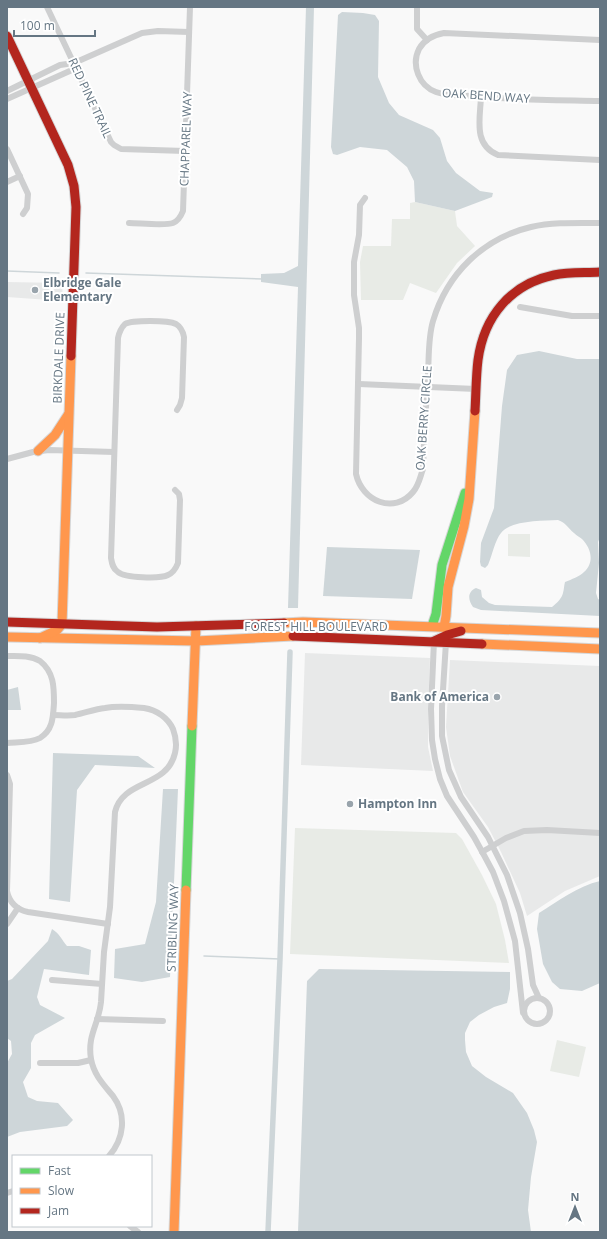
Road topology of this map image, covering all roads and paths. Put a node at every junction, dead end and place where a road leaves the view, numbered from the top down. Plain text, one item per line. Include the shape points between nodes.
1 (47, 7) edge
2 (190, 7) edge
3 (417, 8) dead end
4 (189, 32) junction
5 (7, 36) edge
6 (426, 40) junction
7 (600, 40) edge
8 (74, 64) junction
9 (30, 84) junction
10 (7, 91) edge
11 (481, 97) junction
12 (7, 99) edge
13 (600, 101) edge
14 (7, 150) edge
15 (186, 151) junction
16 (600, 160) edge
17 (20, 176) junction
18 (7, 182) edge
19 (365, 198) dead end
20 (23, 214) dead end
21 (129, 223) dead end
22 (600, 223) edge
23 (600, 272) edge
24 (520, 307) dead end
25 (600, 316) edge
26 (359, 384) junction
27 (427, 387) junction
28 (476, 389) junction
29 (177, 410) dead end
30 (69, 412) junction
31 (69, 450) junction
32 (38, 451) junction
33 (114, 452) junction
34 (7, 459) edge
35 (470, 480) junction
36 (175, 490) dead end
37 (7, 622) edge
38 (62, 624) junction
39 (196, 626) junction
40 (432, 626) junction
41 (444, 627) junction
42 (471, 628) junction
43 (600, 633) edge
44 (7, 637) edge
45 (40, 638) junction
46 (402, 640) junction
47 (196, 641) junction
48 (434, 641) junction
49 (446, 642) junction
50 (600, 649) edge
51 (7, 656) edge
52 (53, 715) junction
53 (7, 742) edge
54 (7, 775) edge
55 (464, 802) junction
56 (454, 807) junction
57 (600, 833) edge
58 (492, 846) junction
59 (482, 852) junction
60 (18, 908) junction
61 (7, 924) edge
62 (108, 924) junction
63 (52, 980) dead end
64 (102, 984) junction
65 (539, 998) junction
66 (524, 1013) junction
67 (97, 1019) junction
68 (163, 1021) dead end
69 (92, 1060) junction
70 (40, 1062) dead end
71 (110, 1155) edge
72 (174, 1232) edge

1 - 8 street, RED PINE TRAIL
2 - 4 street, CHAPPAREL WAY
3 - 6 street via 417,29
4 - 8 street via 142,33
4 - 15 street, CHAPPAREL WAY
5 - 9 street, BIRKDALE DRIVE
6 - 7 street via 444,33
6 - 11 street, OAK BEND WAY via 419,50 416,62 418,75 425,86 440,94
8 - 9 street via 60,65
8 - 9 street via 72,70
8 - 15 street, RED PINE TRAIL via 114,145 121,148
9 - 10 street
9 - 12 street
9 - 30 street, BIRKDALE DRIVE via 68,165 75,194
11 - 13 street, OAK BEND WAY
11 - 16 street via 480,136 492,153
14 - 17 street
15 - 21 street, CHAPPAREL WAY via 184,208 179,218 169,224
17 - 18 street
17 - 20 street via 28,194 27,208
19 - 26 street, OAK BERRY CIRCLE via 359,208 359,235 354,262 354,295 359,328
22 - 27 street, OAK BERRY CIRCLE via 557,224 518,230 494,241 463,265 450,282 438,307 430,336
23 - 28 street via 544,277 523,286 507,299 492,316 482,337
24 - 25 street via 572,316
26 - 27 street
26 - 27 street, OAK BERRY CIRCLE via 356,474 360,487 369,497 381,503 406,498 419,482 423,469
27 - 28 street
28 - 35 street
29 - 33 street via 182,398 182,330 168,322 133,321 125,324 118,338
30 - 31 street, BIRKDALE DRIVE
30 - 32 street via 60,430
31 - 32 street
31 - 33 street
31 - 38 street, BIRKDALE DRIVE
32 - 34 street
33 - 36 street via 111,558 118,573 125,576 160,577 168,576 174,570 178,563 180,500
35 - 40 street via 442,565 436,614
35 - 41 street via 470,498 448,587
37 - 38 street, FOREST HILL BOULEVARD
38 - 39 street, FOREST HILL BOULEVARD
38 - 45 street via 57,630
39 - 40 street, FOREST HILL BOULEVARD via 304,622
39 - 47 street, STRIBLING WAY
40 - 41 street, FOREST HILL BOULEVARD
41 - 42 street, FOREST HILL BOULEVARD
41 - 46 street via 429,635
42 - 43 street, FOREST HILL BOULEVARD
42 - 48 street via 447,634
44 - 45 street, FOREST HILL BOULEVARD
45 - 47 street, FOREST HILL BOULEVARD
46 - 47 street, FOREST HILL BOULEVARD via 302,636
46 - 48 street, FOREST HILL BOULEVARD
47 - 72 street, STRIBLING WAY
48 - 49 street, FOREST HILL BOULEVARD
48 - 56 street via 434,759 447,796
49 - 50 street, FOREST HILL BOULEVARD
49 - 55 street via 442,736 449,770
51 - 52 street via 28,656 46,667 53,681
52 - 53 street via 50,727 40,738 32,741
52 - 62 street via 76,715 107,707 146,709 158,713 173,729 176,750 169,768 127,793 116,808
54 - 60 street via 10,784 7,891
55 - 56 street
55 - 58 street
56 - 59 street
57 - 58 street via 524,831
58 - 59 street
58 - 65 street via 507,875 520,913 532,985
59 - 66 street via 493,872 510,919
60 - 61 street
60 - 62 street via 28,912
62 - 64 street
63 - 64 street
64 - 67 street via 101,1006
65 - 66 street via 530,1000 524,1007
65 - 66 street via 549,1007 547,1020 534,1024 527,1021
67 - 68 street
67 - 69 street via 91,1041
69 - 70 street
69 - 71 street via 97,1076 117,1103 121,1116 121,1135

